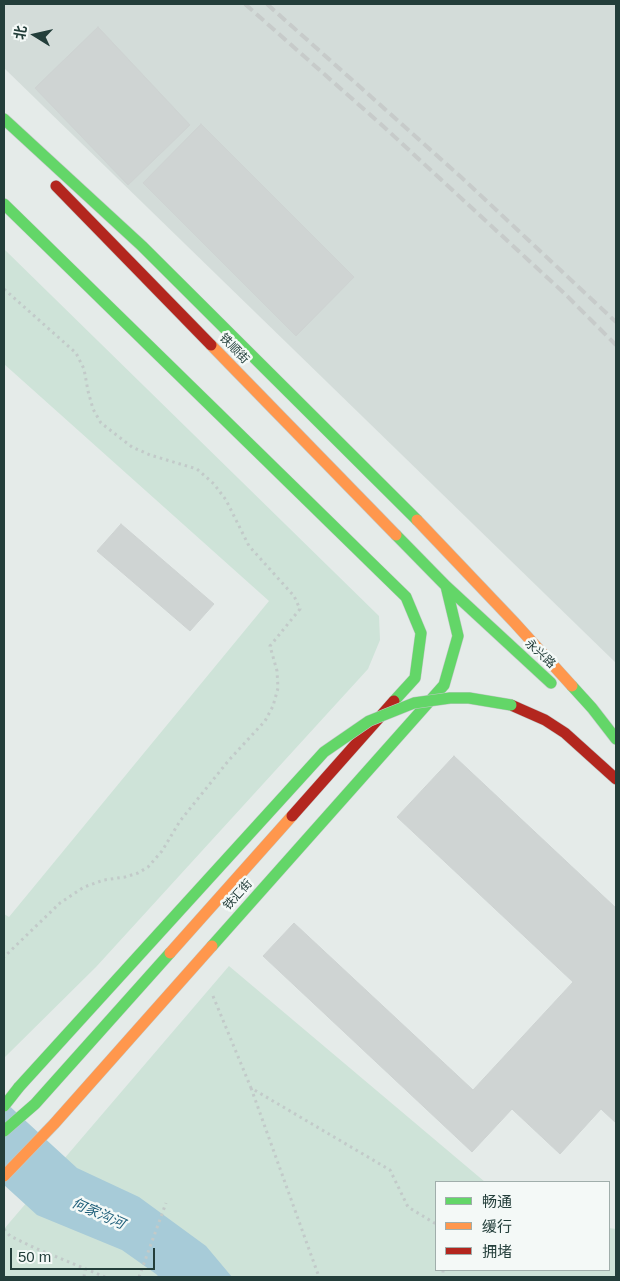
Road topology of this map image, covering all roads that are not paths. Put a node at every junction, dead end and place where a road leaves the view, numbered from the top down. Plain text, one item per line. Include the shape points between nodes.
1 (4, 119) edge
2 (4, 130) edge
3 (22, 151) dead end
4 (48, 179) dead end
5 (4, 204) edge
6 (446, 586) junction
7 (616, 739) edge
8 (616, 743) edge
9 (616, 779) edge
10 (4, 1106) edge
11 (4, 1131) edge
12 (4, 1176) edge

1 - 7 main road via 142,246 422,525 592,708
2 - 3 main road
4 - 6 main road, 铁顺街
5 - 11 main road, 铁汇街 via 406,597 420,634 415,678 35,1104
6 - 8 main road, 永兴路
6 - 12 main road, 铁汇街 via 458,636 444,685 54,1124
9 - 10 main road, bridge via 565,733 511,705 450,698 414,703 369,720 324,752

